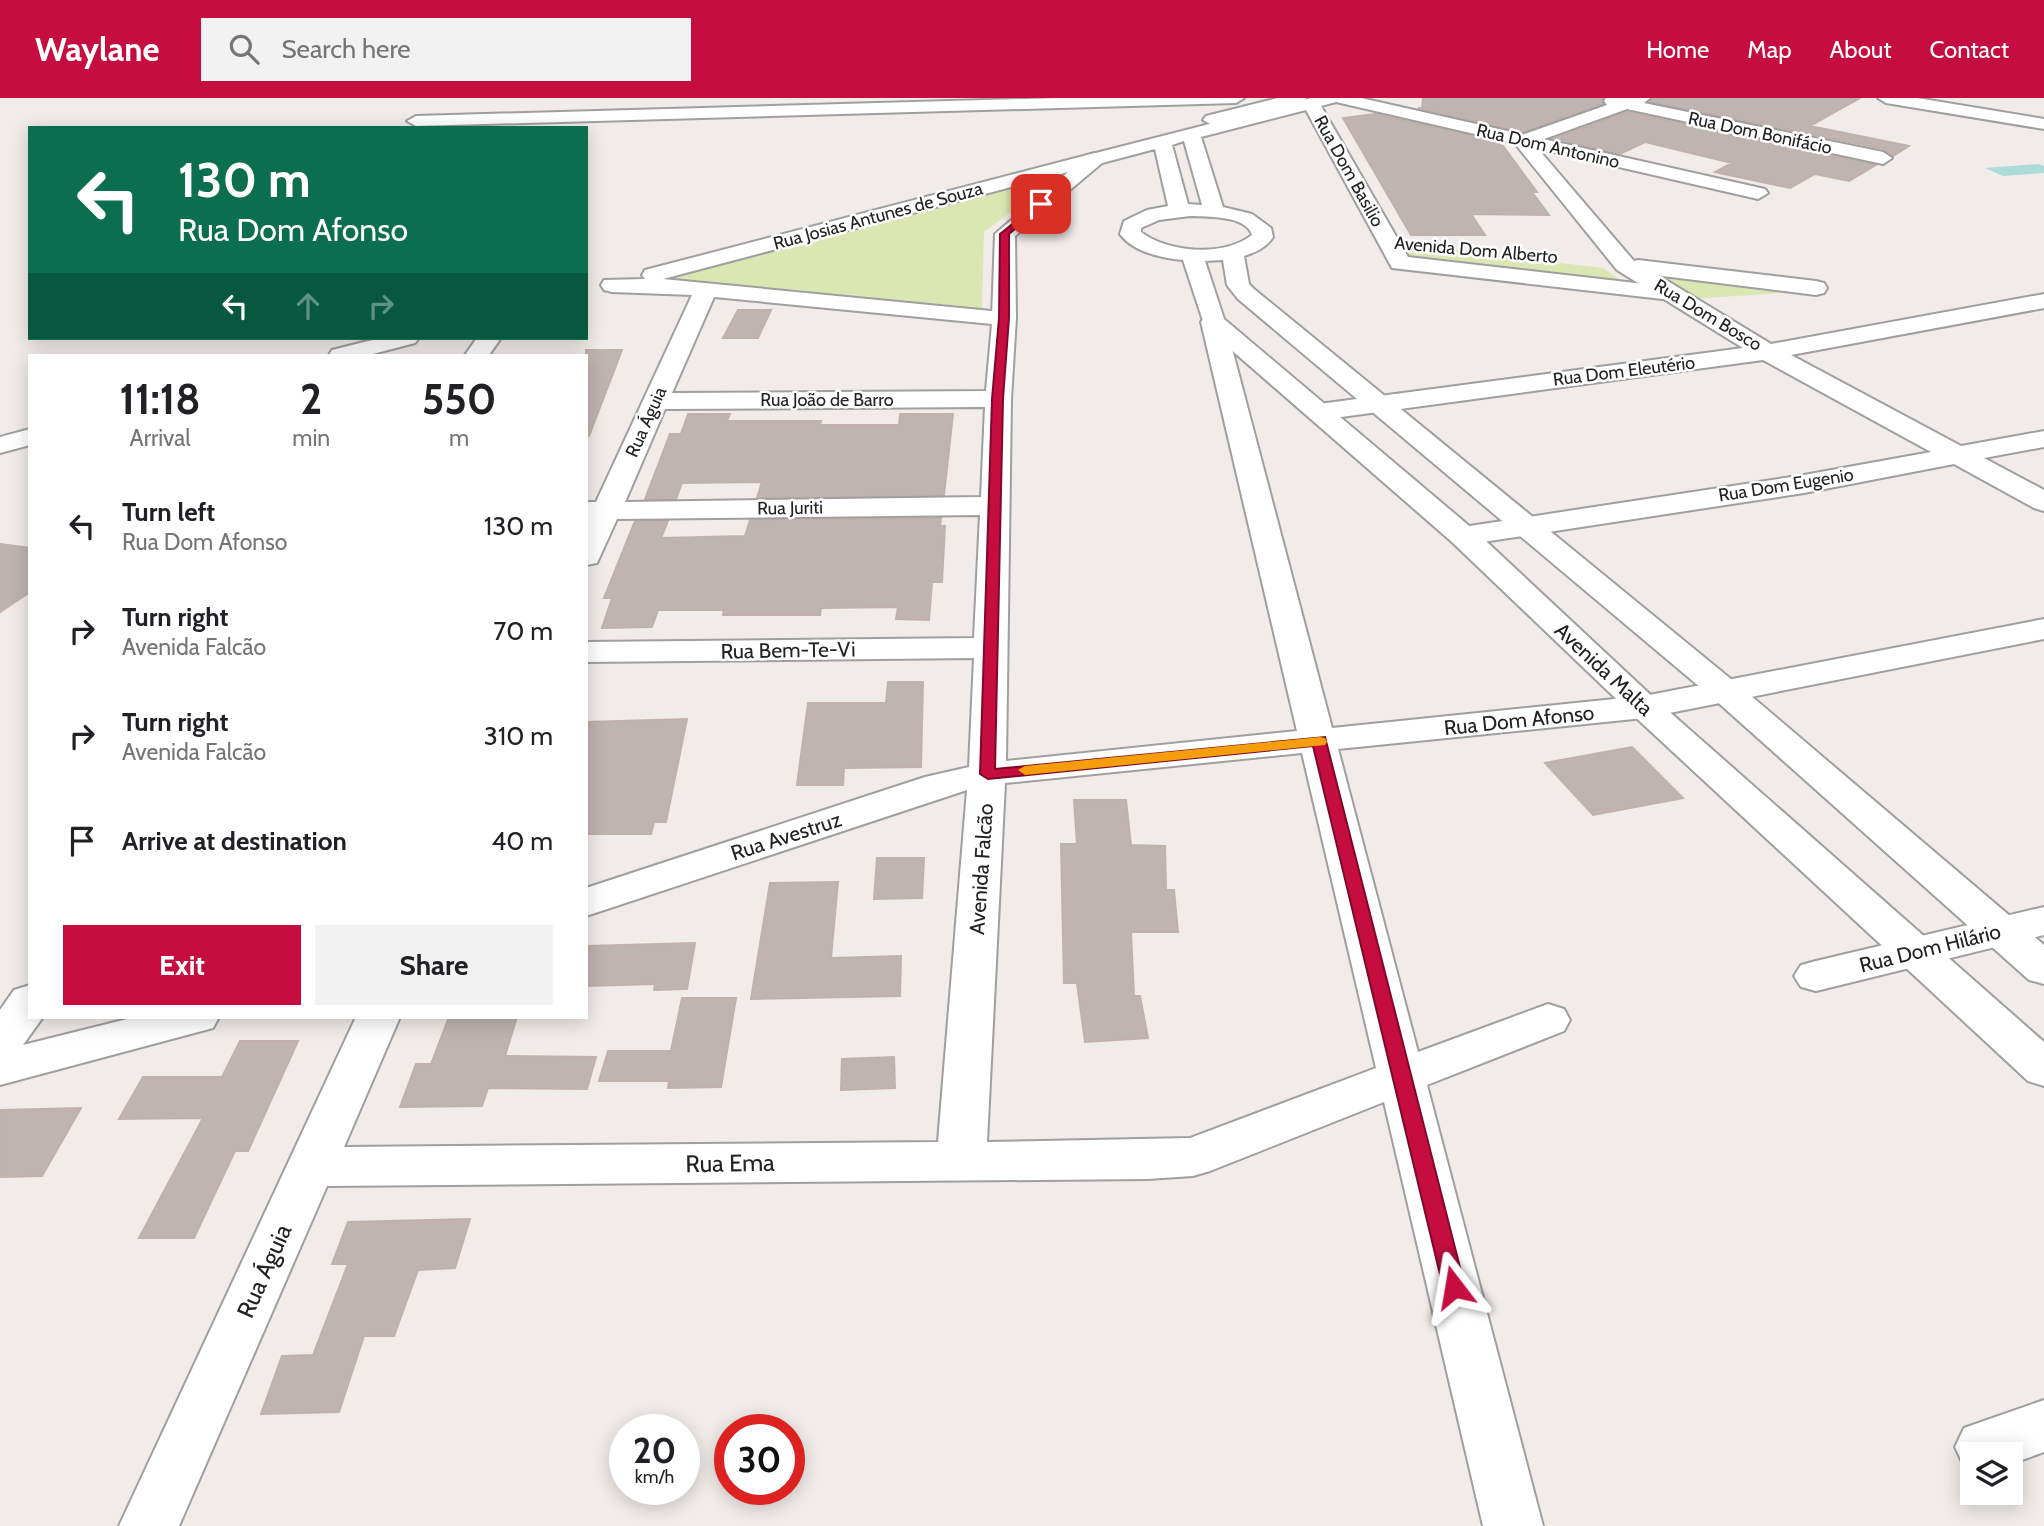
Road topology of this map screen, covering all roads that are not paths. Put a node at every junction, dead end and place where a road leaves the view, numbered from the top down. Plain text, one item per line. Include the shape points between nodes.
1 (1236, 98) edge
2 (1332, 98) edge
3 (1339, 98) edge
4 (1597, 98) edge
5 (1886, 98) edge
6 (1305, 101) edge
7 (1634, 101) edge
8 (428, 106) dead end
9 (872, 109) edge
10 (414, 124) edge
11 (2044, 124) edge
12 (1196, 129) junction
13 (1522, 141) junction
14 (1162, 142) junction
15 (1883, 158) dead end
16 (1095, 159) junction
17 (1758, 192) dead end
18 (1179, 210) junction
19 (1214, 211) junction
20 (1386, 238) junction
21 (1413, 241) dead end
22 (1233, 252) junction
23 (1192, 254) junction
24 (1599, 262) dead end
25 (1625, 265) junction
26 (612, 285) junction
27 (1816, 288) dead end
28 (706, 289) junction
29 (588, 291) edge
30 (1671, 293) junction
31 (2044, 300) edge
32 (1004, 318) junction
33 (1213, 322) junction
34 (399, 340) edge
35 (1768, 352) junction
36 (345, 354) edge
37 (998, 399) junction
38 (656, 401) junction
39 (1379, 403) junction
40 (1320, 412) junction
41 (28, 438) edge
42 (2044, 439) edge
43 (0, 445) edge
44 (1957, 455) junction
45 (2044, 502) edge
46 (995, 506) junction
47 (596, 510) edge
48 (1526, 526) junction
49 (1463, 536) junction
50 (588, 547) edge
51 (2044, 629) edge
52 (991, 648) junction
53 (588, 652) edge
54 (1725, 691) junction
55 (1644, 707) junction
56 (1320, 740) junction
57 (988, 774) junction
58 (588, 901) edge
59 (2044, 921) edge
60 (2000, 932) junction
61 (1915, 952) junction
62 (2044, 969) edge
63 (1816, 976) dead end
64 (28, 1004) edge
65 (189, 1019) edge
66 (378, 1019) edge
67 (1548, 1020) dead end
68 (0, 1044) edge
69 (0, 1068) edge
70 (2044, 1069) edge
71 (1402, 1074) junction
72 (961, 1160) junction
73 (311, 1167) junction
74 (2044, 1426) edge
75 (1998, 1442) edge
76 (149, 1526) edge
77 (1513, 1526) edge

1 - 9 street
2 - 6 street, Rua Josias Antunes de Souza
3 - 13 street, Rua Dom Antonino
4 - 7 street, Rua Dom Bonifácio
5 - 11 street
6 - 12 street, Rua Josias Antunes de Souza
6 - 20 street, Rua Dom Basilio
7 - 13 street
7 - 15 street, Rua Dom Bonifácio
8 - 10 street
9 - 10 street
12 - 14 street, Rua Josias Antunes de Souza
12 - 19 street
13 - 17 street, Rua Dom Antonino
13 - 25 street, Rua Dom Bosco
14 - 16 street, Rua Josias Antunes de Souza
14 - 18 street
16 - 26 street, Rua Josias Antunes de Souza
16 - 32 street, Avenida Falcão via 1004,234
18 - 19 street
18 - 23 street via 1136,220 1130,234 1151,247
19 - 22 street via 1248,219 1263,233 1253,246
20 - 21 street, Avenida Dom Alberto
20 - 30 street, Avenida Dom Alberto via 1400,263
22 - 23 street
22 - 39 street via 1238,285 1246,294
23 - 33 street
24 - 25 street
25 - 27 street
25 - 30 street, Rua Dom Bosco
26 - 28 street
26 - 29 street, Rua Josias Antunes de Souza
28 - 32 street
28 - 38 street, Rua Águia
30 - 35 street, Rua Dom Bosco
31 - 35 street, Rua Dom Eleutério
32 - 37 street, Avenida Falcão
33 - 40 street, Avenida Malta
33 - 56 street
34 - 36 street
35 - 39 street, Rua Dom Eleutério
35 - 44 street, Rua Dom Bosco
37 - 38 street, Rua João de Barro
37 - 46 street, Avenida Falcão
38 - 47 street, Rua Águia
39 - 40 street, Rua Dom Eleutério
39 - 48 street
40 - 49 street, Avenida Malta
41 - 43 street
42 - 44 street, Rua Dom Eugenio
44 - 45 street, Rua Dom Bosco
44 - 48 street, Rua Dom Eugenio via 1804,484
46 - 47 street, Rua Juriti
46 - 52 street, Avenida Falcão
47 - 50 street, Rua Águia
48 - 49 street, Rua Dom Eugenio
48 - 54 street
49 - 55 street, Avenida Malta
51 - 54 street, Rua Dom Afonso
52 - 53 street, Rua Bem-Te-Vi
52 - 57 street, Avenida Falcão
54 - 55 street, Rua Dom Afonso
54 - 60 street
55 - 56 street, Rua Dom Afonso
55 - 61 street, Avenida Malta
56 - 57 street, Rua Dom Afonso
56 - 71 street
57 - 58 street, Rua Avestruz via 938,785
57 - 72 street, Avenida Falcão
59 - 60 street, Rua Dom Hilário
60 - 61 street, Rua Dom Hilário
60 - 62 street
61 - 63 street, Rua Dom Hilário
61 - 70 street, Avenida Malta
64 - 68 street
65 - 69 street
66 - 73 street, Rua Águia
67 - 71 street, Rua Ema
71 - 72 street, Rua Ema via 1193,1157
71 - 77 street
72 - 73 street, Rua Ema
73 - 76 street, Rua Águia
74 - 75 street

